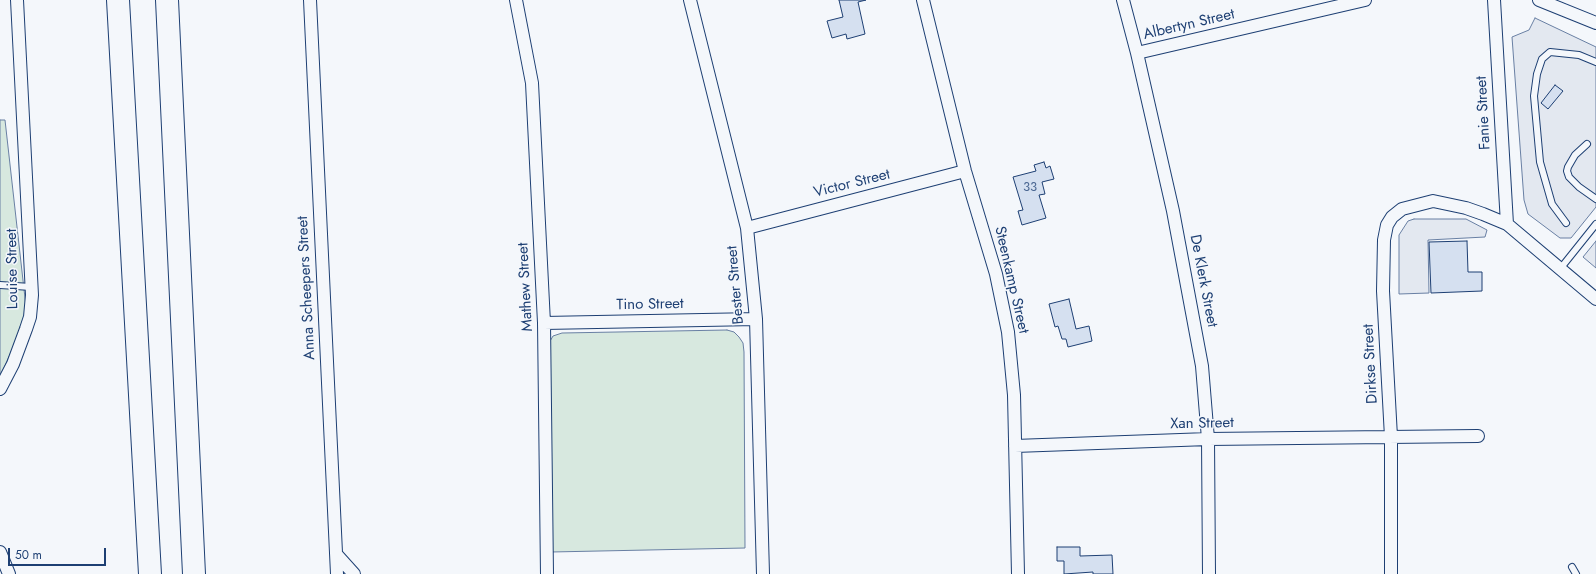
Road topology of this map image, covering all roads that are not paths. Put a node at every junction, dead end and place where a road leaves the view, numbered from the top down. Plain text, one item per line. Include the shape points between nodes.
1 (17, 0) edge
2 (118, 0) edge
3 (167, 0) edge
4 (310, 0) edge
5 (516, 0) edge
6 (690, 0) edge
7 (923, 0) edge
8 (1123, 0) edge
9 (1365, 0) edge
10 (1494, 0) edge
11 (1539, 0) edge
12 (1563, 4) edge
13 (1596, 24) edge
14 (1137, 53) junction
15 (1596, 62) edge
16 (1587, 144) dead end
17 (965, 171) junction
18 (1596, 199) edge
19 (1566, 223) dead end
20 (1506, 224) junction
21 (1596, 224) edge
22 (747, 228) junction
23 (1560, 269) junction
24 (0, 285) edge
25 (31, 287) junction
26 (1596, 299) edge
27 (756, 319) junction
28 (544, 323) junction
29 (140, 387) junction
30 (0, 388) edge
31 (185, 394) junction
32 (1478, 436) dead end
33 (1391, 437) junction
34 (1208, 439) junction
35 (1015, 446) junction
36 (0, 552) edge
37 (336, 554) junction
38 (1572, 567) dead end
39 (9, 574) edge
40 (142, 574) edge
41 (150, 574) edge
42 (194, 574) edge
43 (208, 574) edge
44 (337, 574) edge
45 (354, 574) edge
46 (547, 574) edge
47 (763, 574) edge
48 (1018, 574) edge
49 (1209, 574) edge
50 (1390, 574) edge
51 (1576, 574) edge

1 - 25 street, Louise Street
2 - 29 highway
3 - 31 highway
4 - 37 street, Anna Scheepers Street
5 - 28 street, Mathew Street via 532,83
6 - 22 street, Bester Street
7 - 17 street, Steenkamp Street
8 - 14 street, De Klerk Street
9 - 14 street, Albertyn Street
10 - 20 street, Fanie Street
11 - 12 street
12 - 13 street
14 - 34 street, De Klerk Street via 1190,298 1202,366
15 - 19 lane via 1580,55 1550,52 1542,60 1537,74 1534,96 1540,162 1552,204
16 - 18 lane via 1575,155 1567,171 1579,188
17 - 22 street, Victor Street
17 - 35 street, Steenkamp Street via 996,274 1008,332 1014,395
20 - 23 street, Dirkse Street
20 - 33 street, Dirkse Street via 1466,208 1433,201 1402,209 1387,225 1384,240 1383,291
21 - 23 lane
22 - 27 street, Bester Street
23 - 26 street, Dirkse Street
24 - 25 lane
25 - 30 street, Louise Street via 30,316 13,364
27 - 28 street, Tino Street
27 - 47 street, Bester Street
28 - 46 street, Mathew Street
29 - 40 highway
29 - 41 highway
31 - 42 highway
31 - 43 highway
32 - 33 street, Xan Street
33 - 34 street, Xan Street
33 - 50 street, Dirkse Street
34 - 35 street, Xan Street
34 - 49 street, De Klerk Street
35 - 48 street, Steenkamp Street
36 - 39 street
37 - 44 street, Anna Scheepers Street
37 - 45 street
38 - 51 lane

